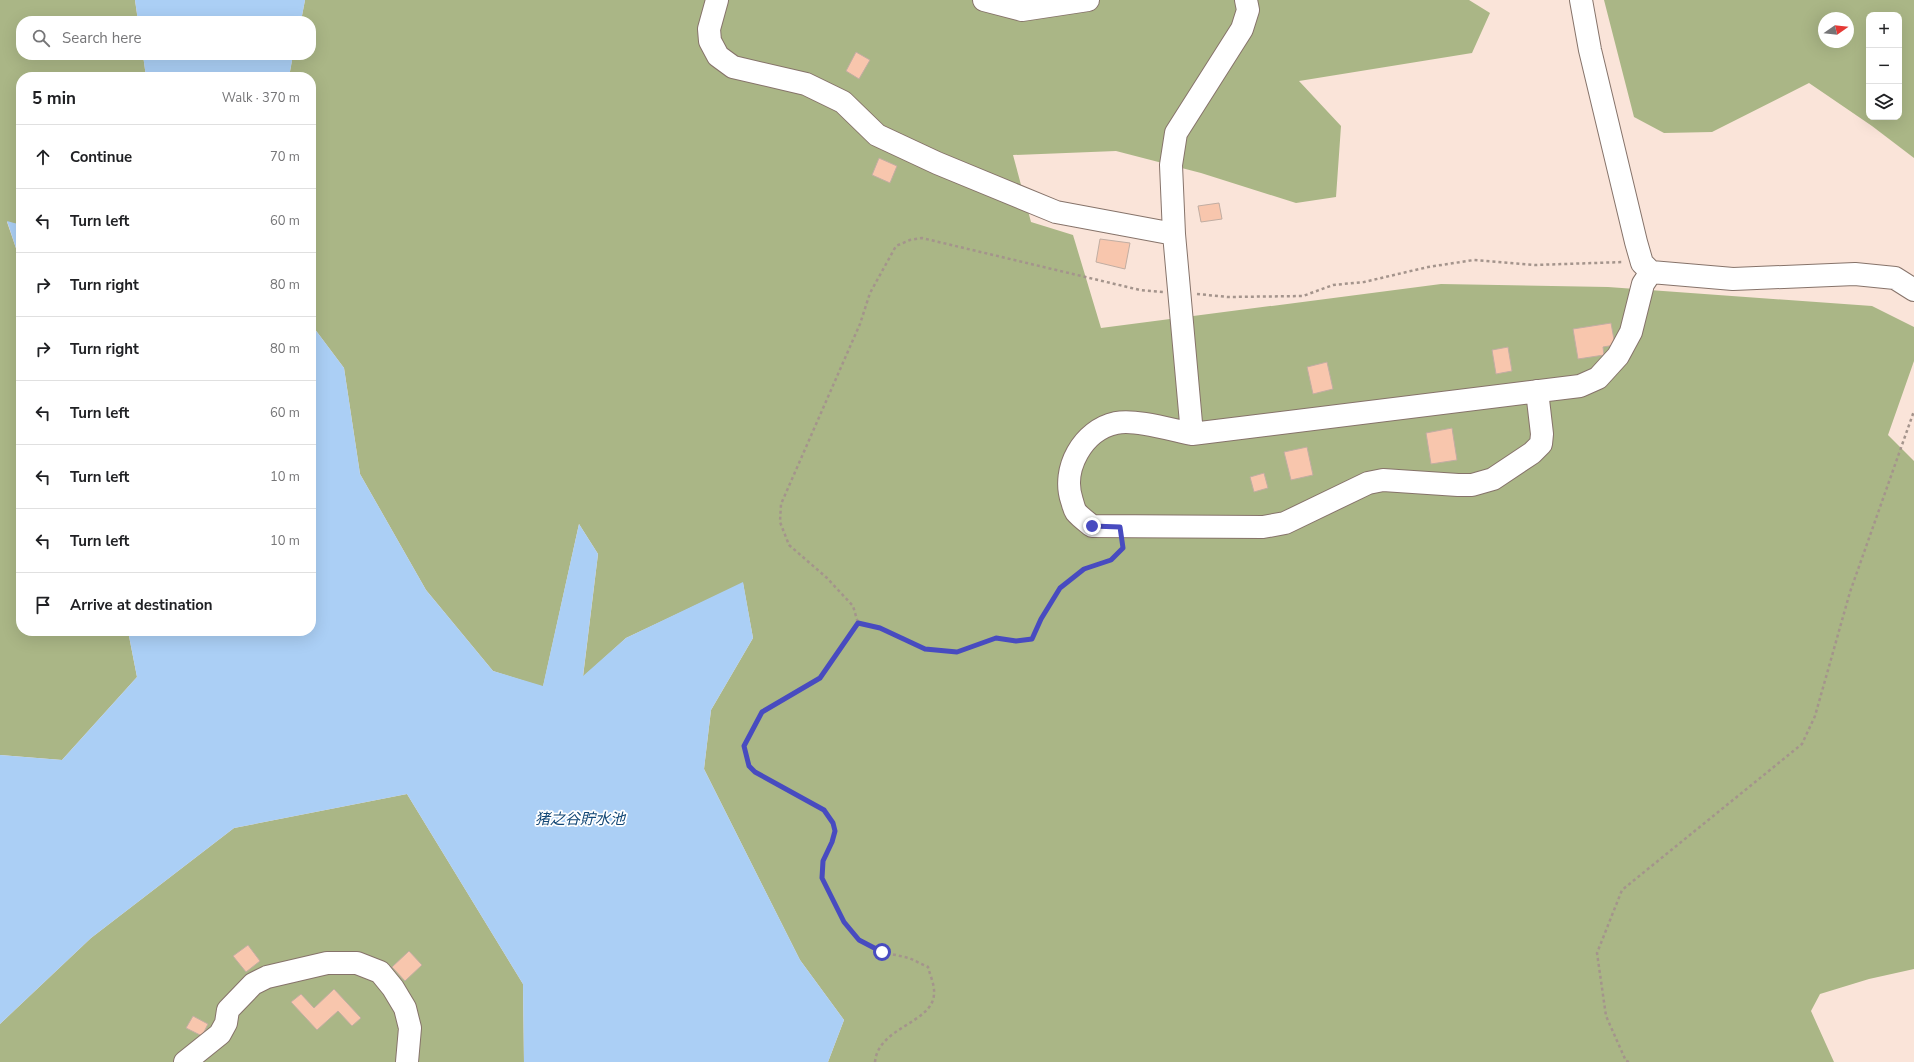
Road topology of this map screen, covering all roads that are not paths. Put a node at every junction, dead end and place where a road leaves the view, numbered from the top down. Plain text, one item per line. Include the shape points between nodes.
1 (717, 0) edge
2 (984, 0) edge
3 (1088, 0) edge
4 (1246, 0) edge
5 (1581, 0) edge
6 (1174, 234) junction
7 (1647, 267) junction
8 (1914, 290) edge
9 (1537, 391) junction
10 (1192, 434) junction
11 (185, 1062) edge
12 (407, 1062) edge

1 - 6 street via 709,29 710,41 718,56 733,67 806,84 843,102 877,135 937,163 1056,212
2 - 3 street via 1022,10
4 - 6 street via 1248,10 1242,30 1176,133 1171,165
5 - 7 street via 1590,50
6 - 10 street
7 - 8 street via 1733,279 1855,274 1895,278
7 - 9 street via 1631,332 1618,356 1598,378 1580,386
9 - 10 street
9 - 10 street via 1541,444 1493,479 1472,485 1383,480 1368,483 1285,523 1263,527 1092,526 1075,512 1068,492 1069,473 1079,449 1100,429 1117,423 1142,424
11 - 12 street via 220,1034 226,1023 228,1010 253,984 267,977 327,963 357,964 380,972 393,988 405,1008 410,1028

